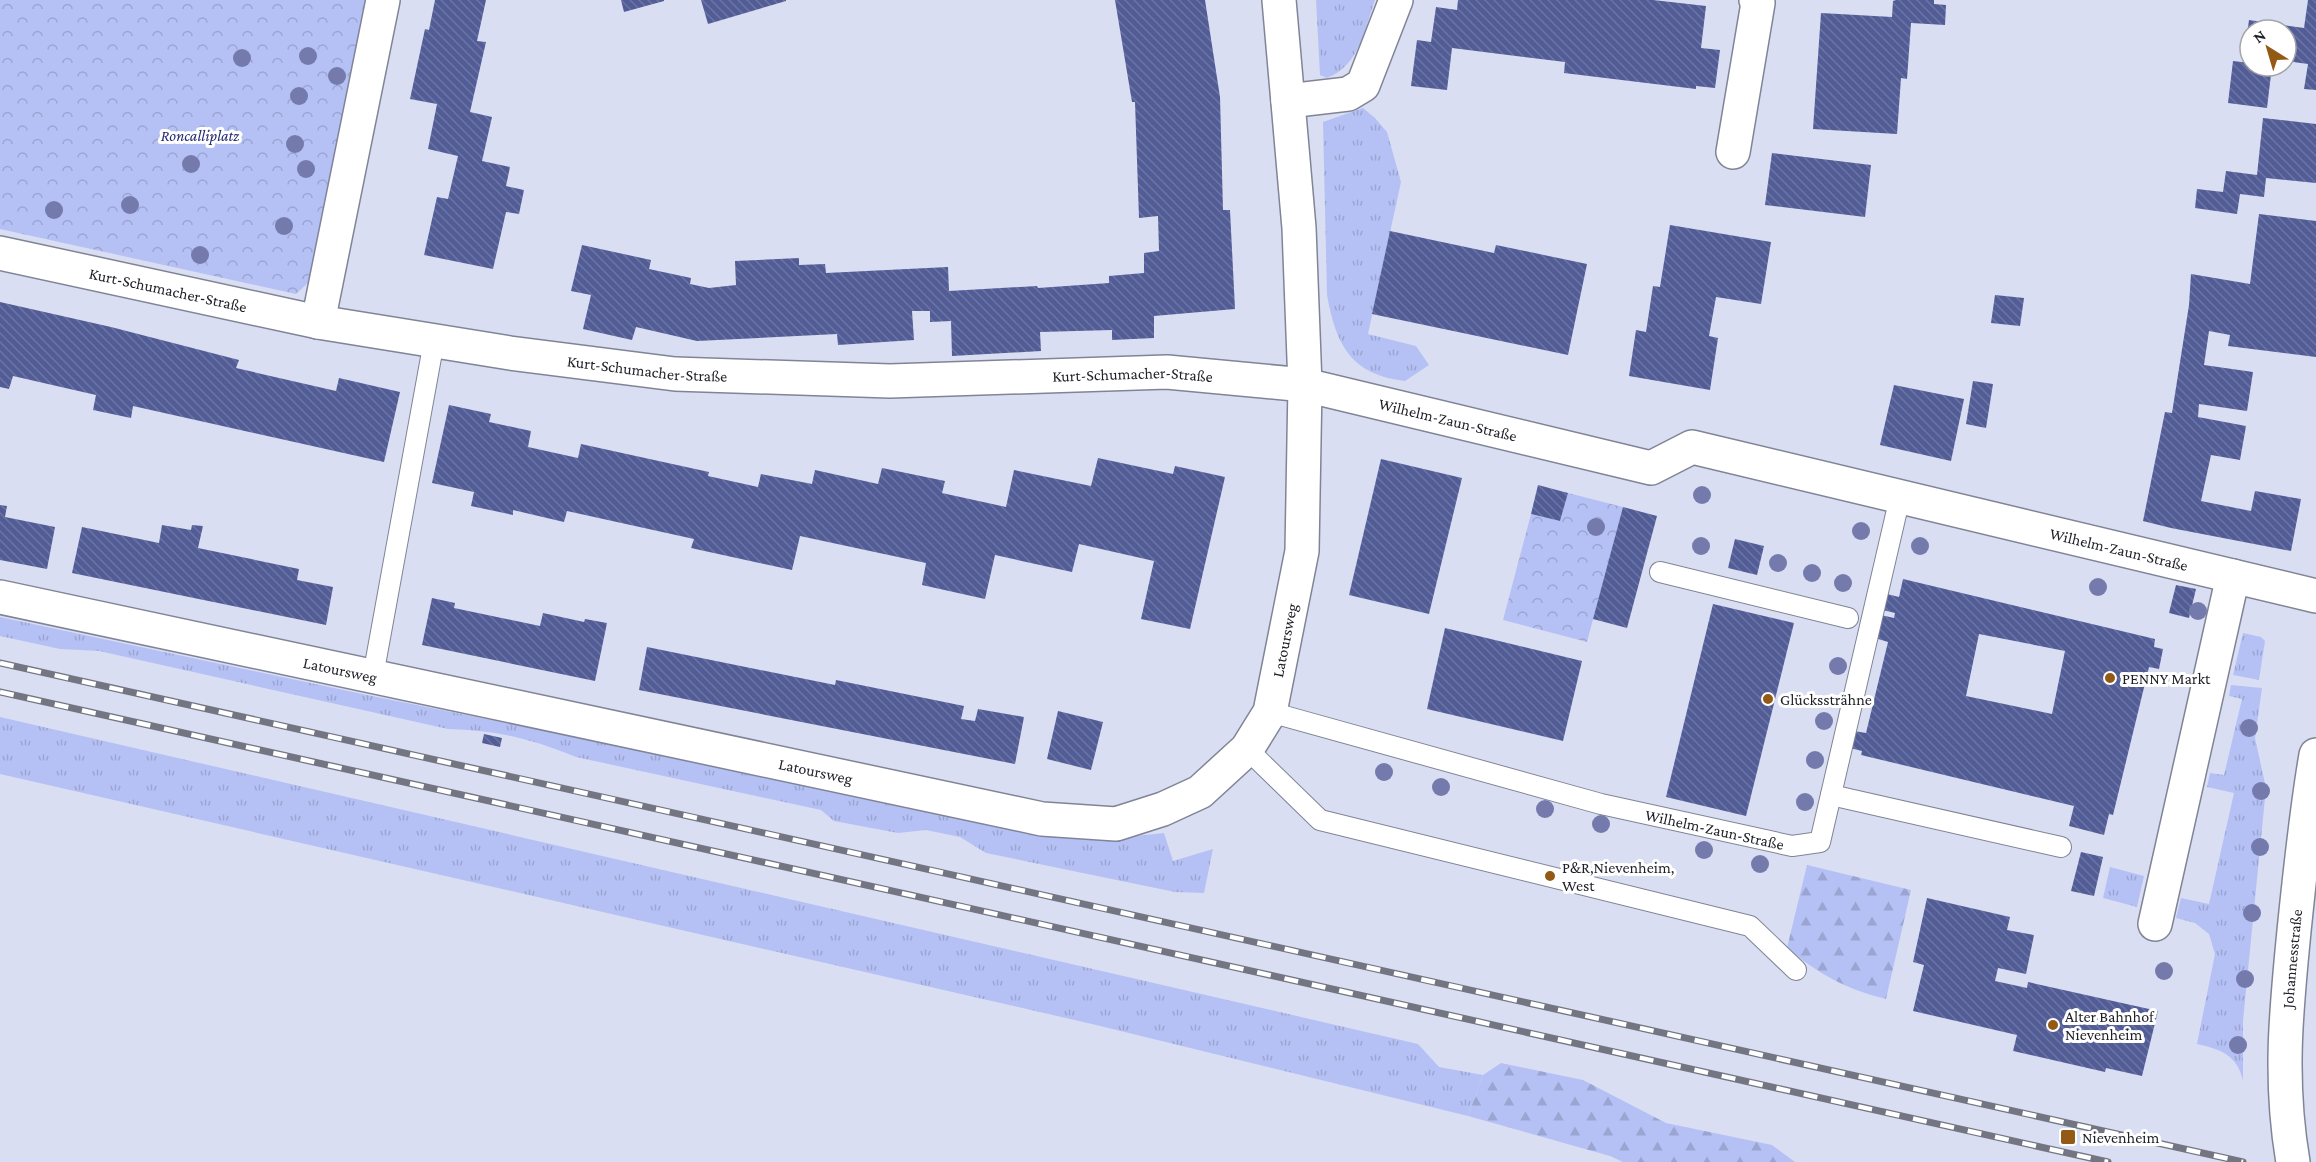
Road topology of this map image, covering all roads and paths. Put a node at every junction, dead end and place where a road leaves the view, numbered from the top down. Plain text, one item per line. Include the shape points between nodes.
1 (383, 0) edge
2 (1279, 0) edge
3 (1396, 0) edge
4 (1756, 0) edge
5 (1288, 101) junction
6 (1733, 152) dead end
7 (0, 253) edge
8 (318, 322) junction
9 (434, 341) junction
10 (1305, 385) junction
11 (1900, 497) junction
12 (1660, 572) dead end
13 (2233, 576) junction
14 (2316, 596) edge
15 (0, 597) edge
16 (1848, 618) dead end
17 (373, 675) junction
18 (1270, 712) junction
19 (1247, 749) junction
20 (2316, 755) edge
21 (1831, 795) junction
22 (2061, 847) dead end
23 (2155, 924) dead end
24 (1796, 970) dead end
25 (2293, 1162) edge

1 - 8 street
2 - 5 street
3 - 5 street via 1363,85 1348,94
4 - 6 street
5 - 10 street via 1299,228
7 - 8 street, Kurt-Schumacher-Straße
8 - 9 street, Kurt-Schumacher-Straße
9 - 10 street, Kurt-Schumacher-Straße via 675,374 890,381 1167,372
9 - 17 lane
10 - 11 street, Wilhelm-Zaun-Straße via 1651,468 1692,447
10 - 18 street, Latoursweg via 1302,551
11 - 13 street, Wilhelm-Zaun-Straße
11 - 21 lane, Wilhelm-Zaun-Straße
12 - 16 lane
13 - 14 street, Wilhelm-Zaun-Straße
13 - 23 street
15 - 17 street, Latoursweg
17 - 19 street, Latoursweg via 1041,819 1116,824 1163,809 1200,792
18 - 19 street, Latoursweg
18 - 21 lane, Wilhelm-Zaun-Straße via 1601,804 1792,846 1820,842
19 - 24 lane via 1320,820 1750,926
20 - 25 street, Johannesstraße via 2285,1018 2285,1102
21 - 22 lane

